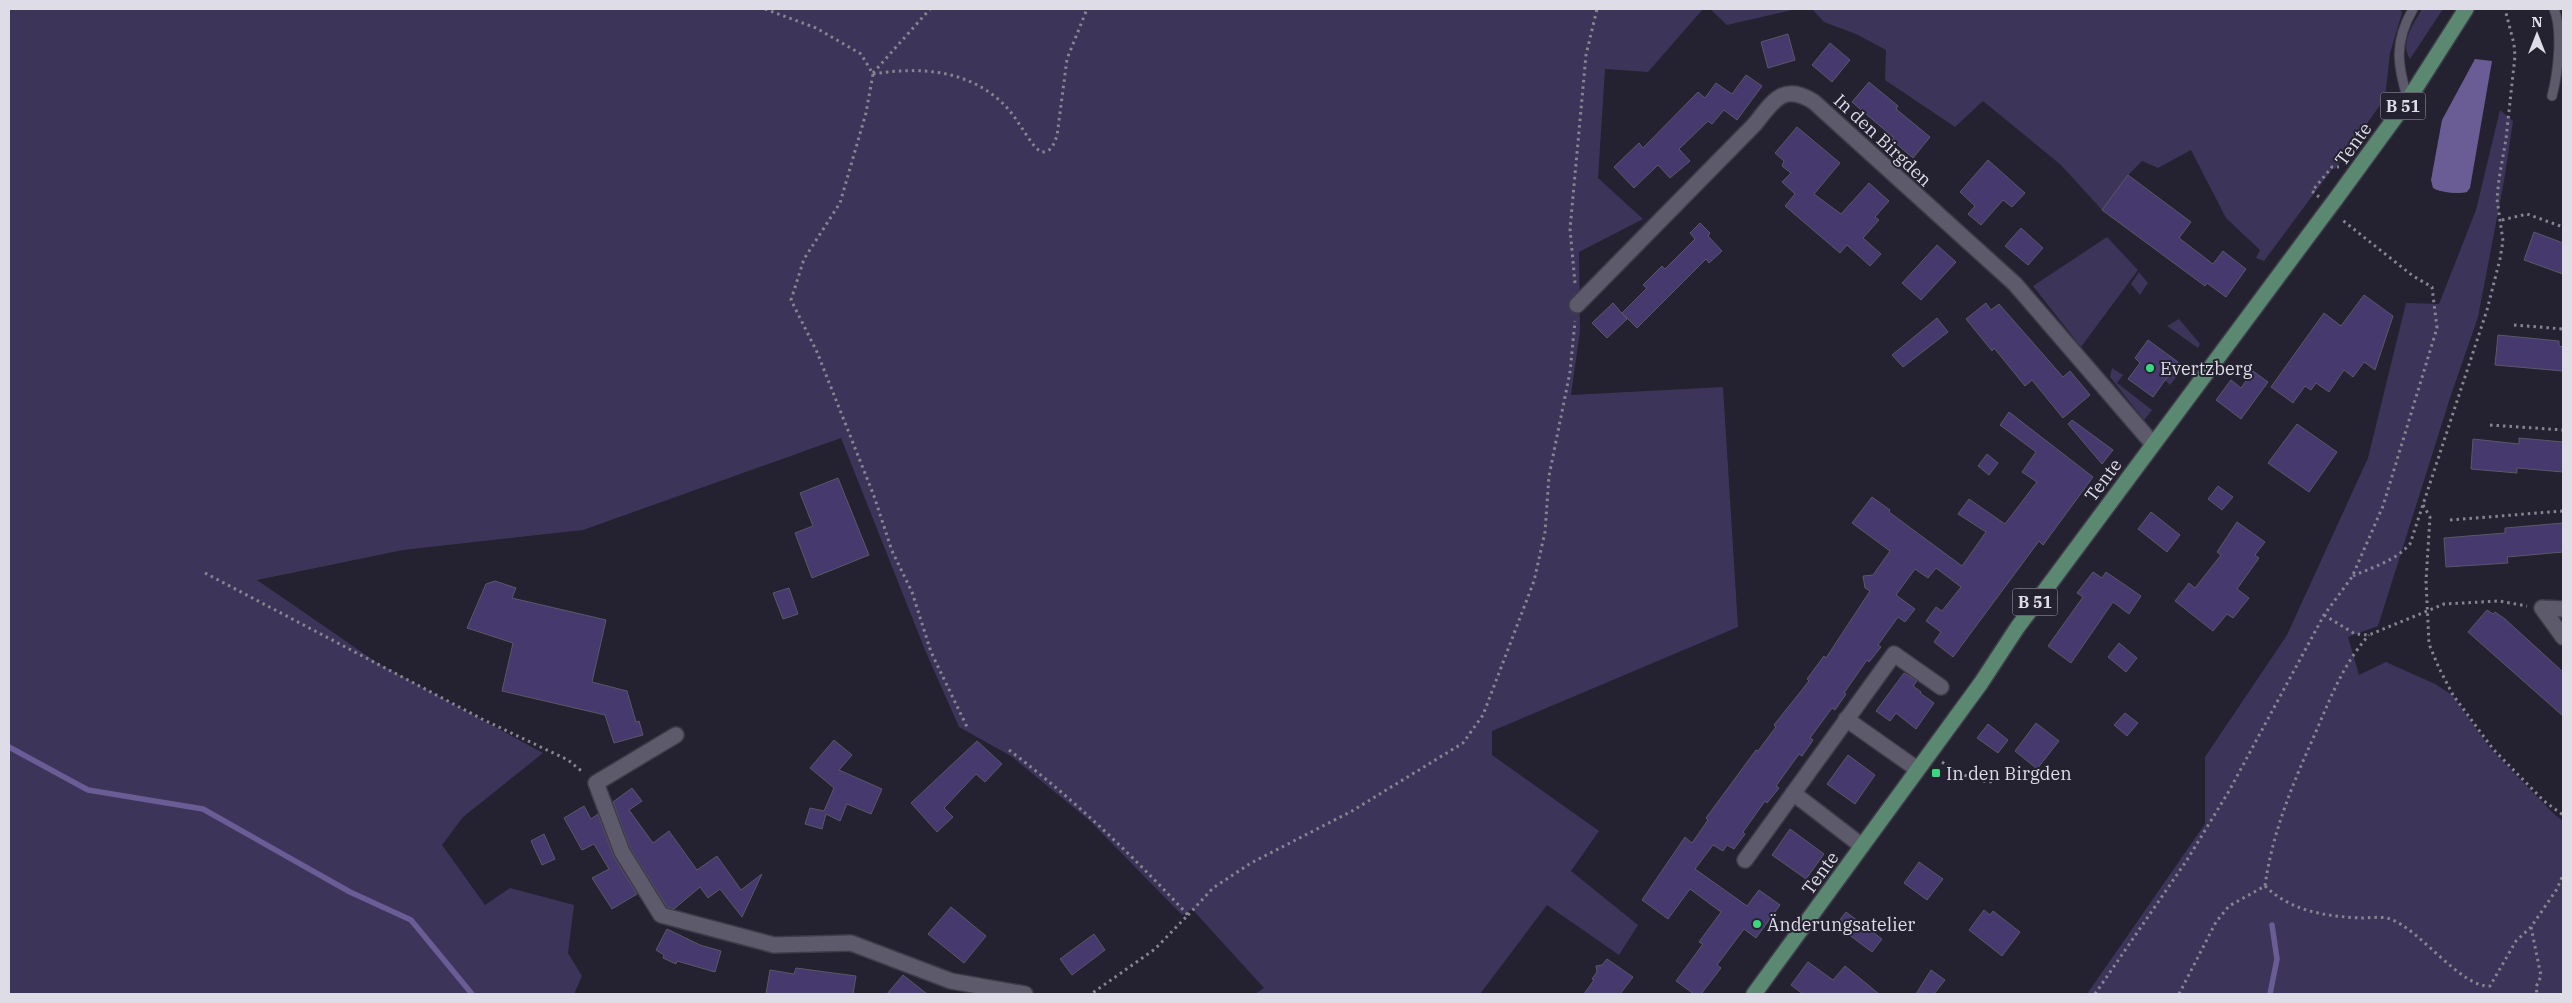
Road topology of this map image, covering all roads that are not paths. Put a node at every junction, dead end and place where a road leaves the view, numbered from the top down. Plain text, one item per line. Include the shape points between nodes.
1 (2413, 9) edge
2 (2466, 9) edge
3 (2554, 9) edge
4 (2552, 96) dead end
5 (2408, 100) junction
6 (1577, 305) road end
7 (2153, 444) junction
8 (2563, 610) edge
9 (2563, 637) edge
10 (1940, 687) dead end
11 (1846, 719) junction
12 (676, 736) dead end
13 (1917, 769) junction
14 (1793, 793) junction
15 (1862, 846) junction
16 (1744, 860) dead end
17 (1025, 994) edge
18 (1754, 994) edge

1 - 5 lane via 2398,50 2399,72
2 - 5 main road, Tente / B 51
3 - 4 lane via 2558,43 2557,76
5 - 7 main road, Tente / B 51, bridge
6 - 7 street, In den Birgden via 1755,124 1772,102 1786,94 1802,94 2016,284
7 - 13 main road, Tente / B 51
8 - 9 street via 2542,608
10 - 11 street via 1894,654
11 - 13 street
11 - 14 street
12 - 17 street via 596,783 622,852 661,915 774,945 851,943 951,981
13 - 15 main road, Tente / B 51
14 - 15 street, Tente
14 - 16 street
15 - 18 main road, Tente / B 51

